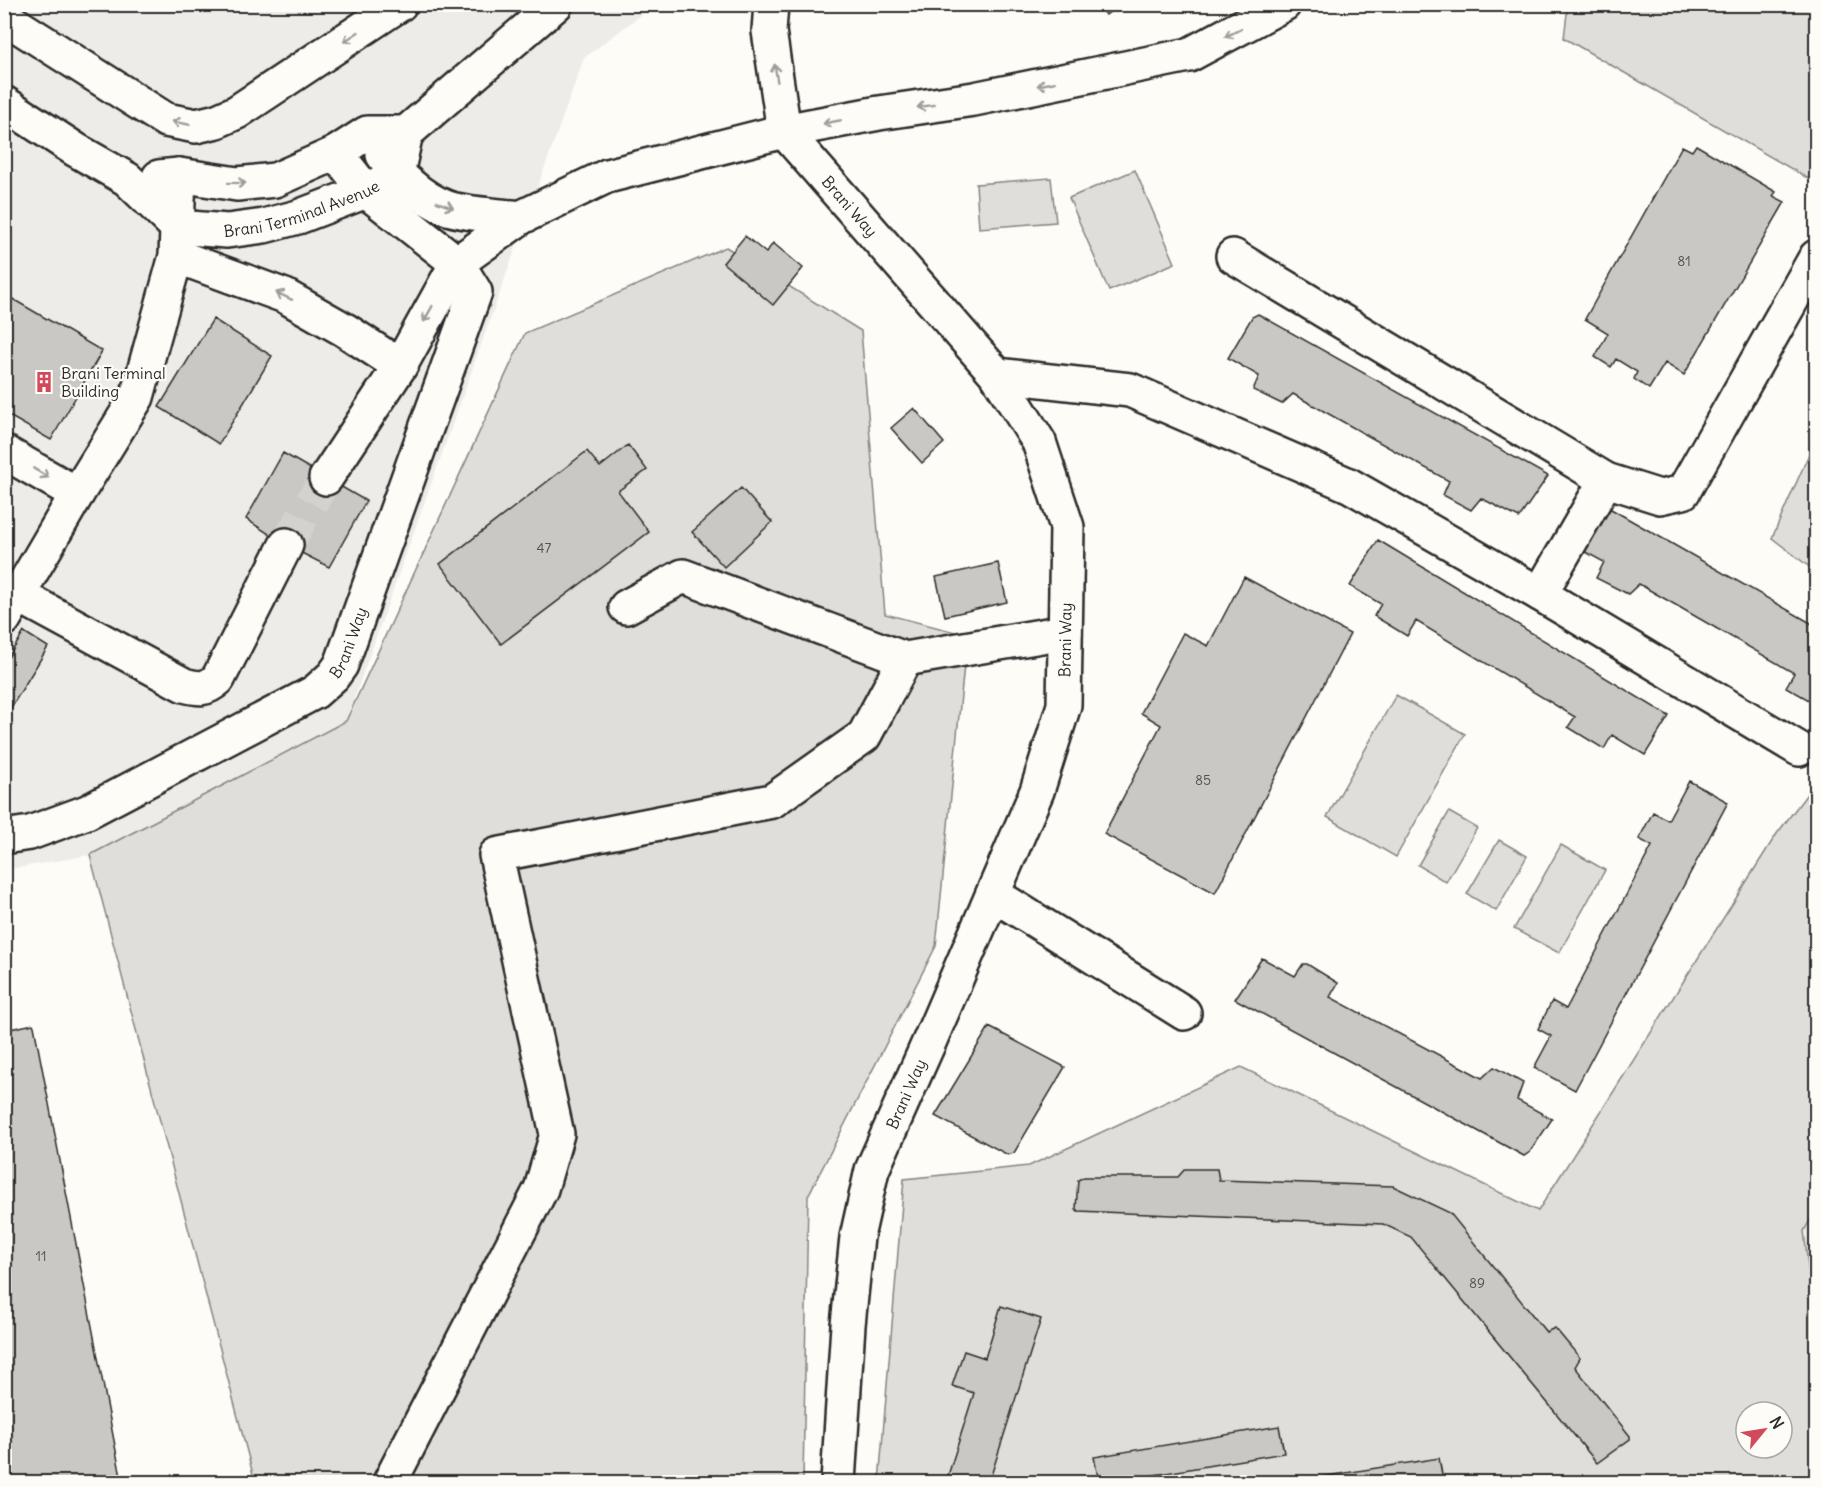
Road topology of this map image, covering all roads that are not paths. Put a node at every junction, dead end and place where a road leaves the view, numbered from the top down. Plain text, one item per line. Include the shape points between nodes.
1 (400, 4) edge
2 (556, 4) edge
3 (771, 4) edge
4 (1284, 4) edge
5 (4, 16) edge
6 (4, 103) edge
7 (784, 131) junction
8 (367, 132) junction
9 (406, 133) junction
10 (336, 153) junction
11 (396, 174) junction
12 (179, 175) junction
13 (127, 179) junction
14 (366, 191) junction
15 (520, 218) junction
16 (177, 241) junction
17 (1233, 255) dead end
18 (1816, 257) edge
19 (457, 263) junction
20 (400, 366) junction
21 (997, 375) junction
22 (4, 452) edge
23 (326, 478) tunnel mouth
24 (1606, 480) junction
25 (77, 494) junction
26 (286, 545) tunnel mouth
27 (1540, 594) junction
28 (11, 607) edge
29 (626, 607) dead end
30 (1065, 632) junction
31 (905, 659) junction
32 (1798, 749) dead end
33 (4, 837) edge
34 (993, 894) junction
35 (1184, 1013) dead end
36 (390, 1482) edge
37 (838, 1482) edge

1 -> 5 street via 237,112 196,126 166,120
2 - 9 street
7 -> 3 street via 769,31
4 -> 7 street via 1189,55 974,99
6 - 13 street
7 - 15 street via 607,176
7 - 21 street, Brani Way
8 - 9 street
8 - 10 street
8 - 11 street
9 - 11 street, Brani Terminal Avenue
12 -> 10 street via 237,184 275,180
10 - 14 street, Brani Way
11 - 14 street, Brani Terminal Avenue
11 -> 15 street via 445,207
12 - 13 street
12 - 16 street
13 - 16 street
14 - 16 street, Brani Terminal Avenue via 264,226
14 - 19 street, Brani Way
15 - 19 street
20 -> 16 street via 285,296
16 - 25 street via 137,397
17 - 24 street
18 - 24 street via 1683,492 1660,496
19 -> 20 street
19 - 33 street, Brani Way via 474,287 474,297 341,665 333,676 315,692 87,812 30,833
20 - 23 street
21 - 27 street via 1130,390 1349,484
21 - 30 street, Brani Way via 1039,442 1067,527
22 -> 25 street
24 - 27 street
25 - 28 street
26 - 28 street via 218,679 207,688 184,685
27 - 32 street
29 - 31 street via 683,576
30 - 31 street
30 - 34 street, Brani Way via 1064,705 1037,791
31 - 36 street via 864,736 772,801 496,855 557,1134 541,1189
34 - 35 street
34 - 37 street, Brani Way via 872,1170 857,1237

